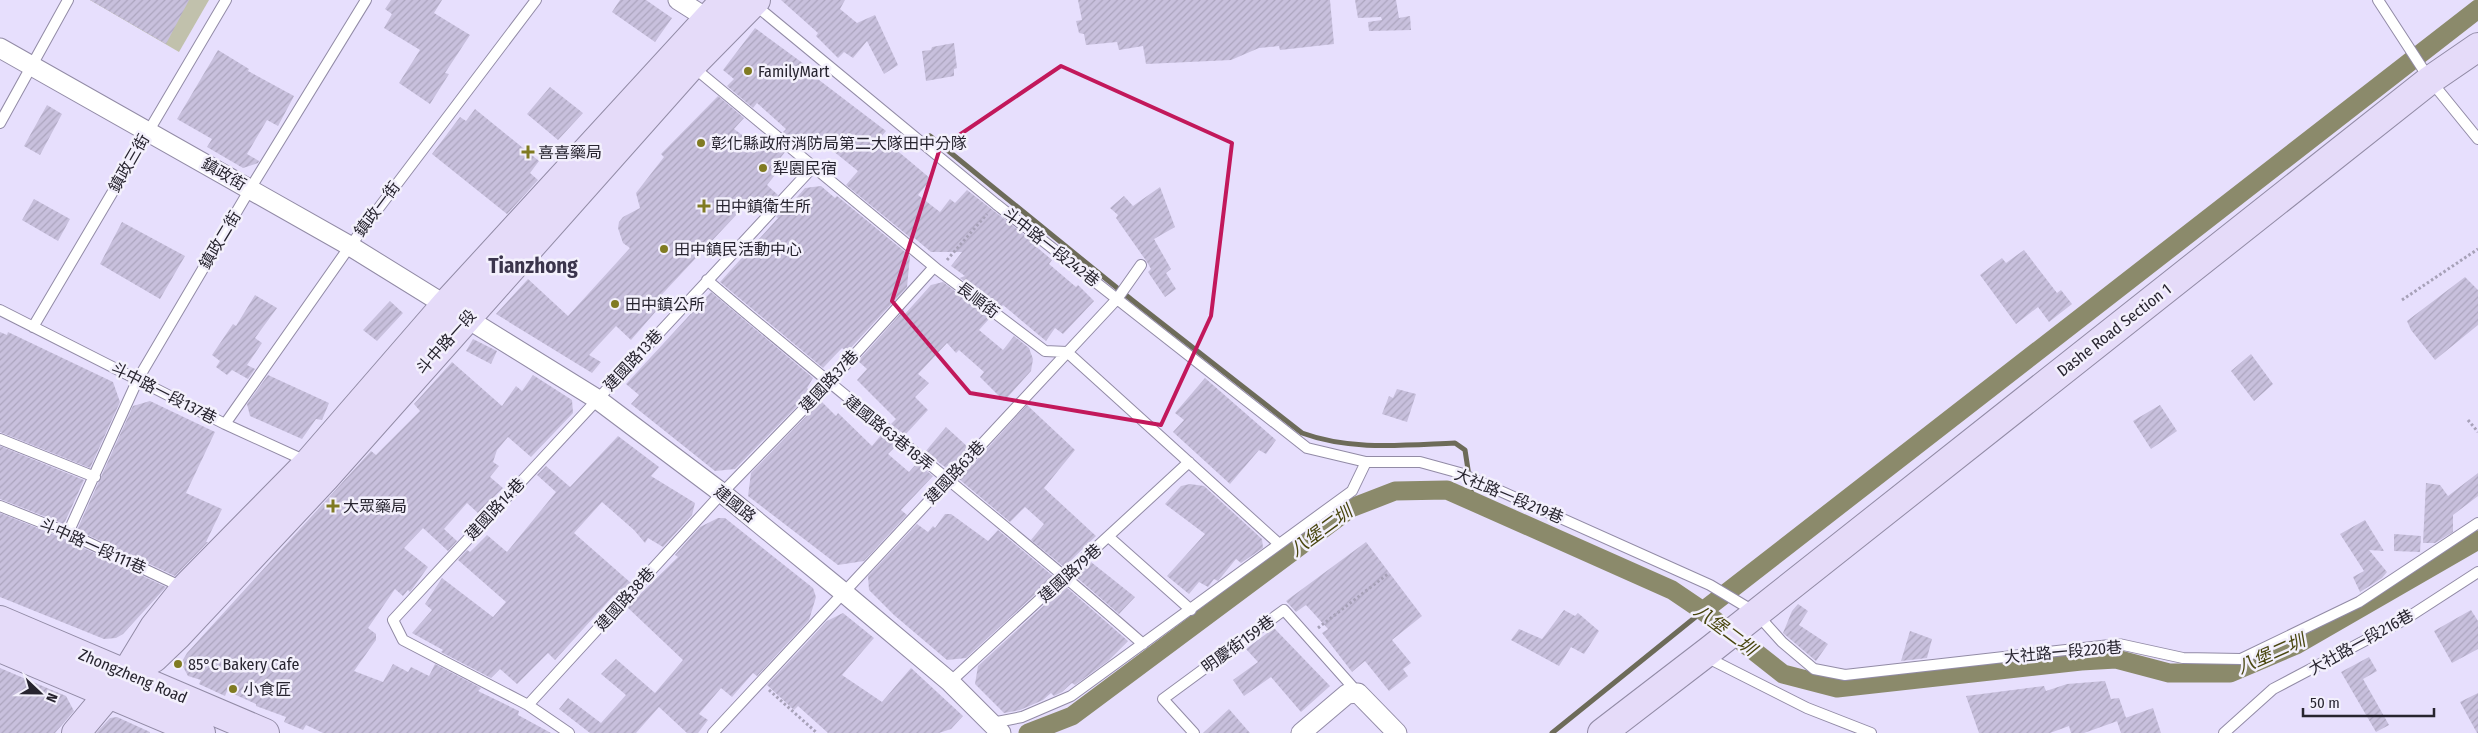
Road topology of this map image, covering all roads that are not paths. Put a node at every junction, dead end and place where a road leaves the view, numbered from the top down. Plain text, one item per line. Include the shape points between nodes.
1 (68, 0) edge
2 (226, 0) edge
3 (366, 0) edge
4 (536, 0) edge
5 (678, 0) edge
6 (2378, 0) edge
7 (754, 1) edge
8 (719, 18) edge
9 (2478, 47) edge
10 (0, 48) edge
11 (684, 59) junction
12 (31, 65) junction
13 (2430, 80) junction
14 (0, 123) edge
15 (148, 130) junction
16 (2478, 138) edge
17 (813, 167) junction
18 (250, 189) junction
19 (350, 246) junction
20 (1141, 265) dead end
21 (936, 269) junction
22 (707, 280) junction
23 (1117, 299) junction
24 (0, 310) edge
25 (457, 311) junction
26 (33, 327) junction
27 (1067, 352) junction
28 (138, 379) junction
29 (828, 384) junction
30 (597, 399) junction
31 (225, 424) junction
32 (0, 439) edge
33 (1189, 462) junction
34 (1366, 462) junction
35 (317, 470) junction
36 (94, 477) junction
37 (947, 480) junction
38 (722, 493) junction
39 (0, 506) edge
40 (2478, 523) edge
41 (68, 533) junction
42 (1110, 538) junction
43 (1278, 543) junction
44 (2478, 572) edge
45 (1066, 576) junction
46 (185, 588) junction
47 (843, 592) junction
48 (1191, 610) junction
49 (1754, 614) junction
50 (0, 620) edge
51 (1143, 644) junction
52 (0, 648) edge
53 (1706, 653) junction
54 (126, 673) junction
55 (950, 682) junction
56 (1358, 693) junction
57 (108, 694) junction
58 (528, 705) junction
59 (996, 728) edge
60 (76, 733) edge
61 (201, 733) edge
62 (265, 733) edge
63 (568, 733) edge
64 (713, 733) edge
65 (1194, 733) edge
66 (1301, 733) edge
67 (1397, 733) edge
68 (1602, 733) edge
69 (1871, 733) edge
70 (2224, 733) edge

1 - 12 lane
2 - 15 lane, 鎮政三街
3 - 18 lane, 鎮政二街
4 - 19 lane, 鎮政一街
5 - 8 street
6 - 13 lane
7 - 8 main road, 斗中路一段
7 - 23 lane, 斗中路一段242巷 via 996,204
8 - 11 main road, 斗中路一段
9 - 13 main road, Dashe Road Section 1
10 - 12 street, 鎮政街
11 - 17 lane, 長順街
11 - 25 main road, 斗中路一段
12 - 14 lane
12 - 15 street, 鎮政街
13 - 16 lane
13 - 49 main road, Dashe Road Section 1
15 - 18 street, 鎮政街
15 - 26 lane, 鎮政三街
17 - 21 lane, 長順街
17 - 22 lane, 建國路13巷
18 - 19 street, 鎮政街
18 - 28 lane, 鎮政二街
19 - 25 street, 鎮政街
19 - 31 lane, 鎮政一街
20 - 23 lane, 建國路63巷
21 - 27 lane, 長順街 via 1045,351
21 - 29 lane, 建國路37巷
22 - 29 lane, 建國路63巷18弄
22 - 30 lane, 建國路13巷
23 - 27 lane, 建國路63巷
23 - 34 lane, 斗中路一段242巷 via 1307,448
24 - 26 lane, 斗中路一段137巷
25 - 30 street, 建國路
25 - 35 main road, 斗中路一段
26 - 28 lane, 斗中路一段137巷
27 - 33 lane
27 - 37 lane, 建國路63巷
28 - 31 lane, 斗中路一段137巷
28 - 36 lane, 鎮政二街
29 - 37 lane, 建國路63巷18弄
29 - 38 lane, 建國路37巷
30 - 38 street, 建國路
30 - 58 lane, 建國路14巷 via 393,620 403,640
31 - 35 lane, 斗中路一段137巷
32 - 36 lane
33 - 42 lane, 建國路79巷
33 - 43 lane
34 - 43 lane via 1352,491
34 - 49 lane, 大社路一段219巷 via 1420,462 1460,474 1710,585
35 - 46 main road, 斗中路一段
35 - 54 main road, 斗中路一段 via 166,647 154,658
36 - 41 lane, 鎮政二街
37 - 45 lane, 建國路63巷18弄
37 - 47 lane, 建國路63巷
38 - 47 street, 建國路
38 - 58 lane, 建國路38巷
39 - 41 lane, 斗中路一段111巷
40 - 49 lane, 大社路一段220巷 via 2359,602 2241,659 2183,658 2119,644 1845,675 1814,669
41 - 46 lane, 斗中路一段111巷
42 - 45 lane, 建國路79巷
42 - 48 lane
43 - 48 lane
44 - 70 lane, 大社路一段216巷 via 2404,620 2273,689
45 - 51 lane, 建國路63巷18弄
45 - 55 lane, 建國路79巷
46 - 54 main road, 斗中路一段 via 154,627
47 - 55 street, 建國路
47 - 64 lane, 建國路63巷
48 - 51 lane
49 - 53 main road, Dashe Road Section 1
50 - 54 main road, Zhongzheng Road
51 - 59 lane via 1071,696
52 - 57 main road, Zhongzheng Road
53 - 68 main road
53 - 69 lane via 1808,708
54 - 57 main road, 斗中路一段
54 - 62 main road, Zhongzheng Road
55 - 59 street, 建國路
56 - 65 lane, 明慶街159巷 via 1284,610 1163,699
56 - 66 street via 1347,694
56 - 67 street
57 - 60 main road, 斗中路一段
57 - 61 main road, Zhongzheng Road
58 - 63 lane

